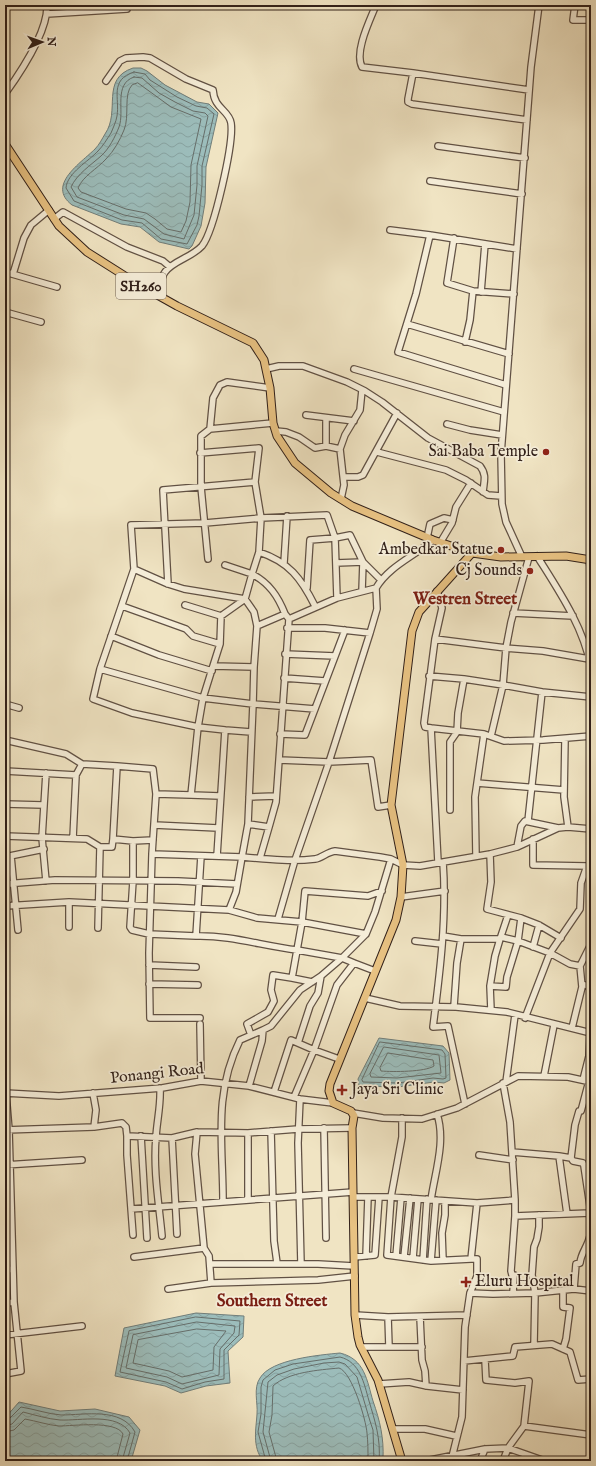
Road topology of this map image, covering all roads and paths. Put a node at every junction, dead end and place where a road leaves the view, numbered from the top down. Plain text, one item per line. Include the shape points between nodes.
1 (47, 5) edge
2 (376, 5) edge
3 (539, 5) edge
4 (575, 5) edge
5 (127, 9) dead end
6 (47, 14) junction
7 (591, 20) edge
8 (413, 73) junction
9 (106, 81) dead end
10 (529, 90) junction
11 (5, 94) edge
12 (527, 120) junction
13 (5, 144) edge
14 (438, 146) dead end
15 (525, 158) junction
16 (430, 181) dead end
17 (522, 194) junction
18 (49, 210) junction
19 (54, 219) junction
20 (390, 230) dead end
21 (430, 235) junction
22 (454, 238) junction
23 (485, 244) junction
24 (517, 249) junction
25 (170, 267) junction
26 (5, 272) edge
27 (13, 274) junction
28 (57, 286) dead end
29 (473, 291) junction
30 (481, 292) junction
31 (514, 294) junction
32 (158, 295) junction
33 (5, 312) edge
34 (40, 322) dead end
35 (407, 324) junction
36 (465, 342) junction
37 (509, 354) junction
38 (266, 368) junction
39 (354, 369) dead end
40 (506, 385) junction
41 (270, 388) junction
42 (362, 390) junction
43 (504, 412) junction
44 (397, 413) junction
45 (306, 415) dead end
46 (326, 418) junction
47 (354, 422) junction
48 (273, 423) junction
49 (447, 424) dead end
50 (210, 428) junction
51 (276, 431) junction
52 (502, 435) junction
53 (326, 446) junction
54 (340, 449) junction
55 (377, 452) junction
56 (200, 453) junction
57 (344, 477) junction
58 (254, 482) junction
59 (470, 483) junction
60 (201, 488) junction
61 (483, 492) junction
62 (501, 496) junction
63 (341, 499) junction
64 (287, 516) junction
65 (261, 518) junction
66 (453, 520) junction
67 (165, 524) junction
68 (205, 524) junction
69 (335, 538) junction
70 (433, 540) junction
71 (259, 552) junction
72 (472, 553) junction
73 (529, 557) junction
74 (208, 559) dead end
75 (590, 560) edge
76 (363, 562) junction
77 (284, 563) junction
78 (336, 563) junction
79 (225, 565) dead end
80 (134, 570) junction
81 (591, 572) edge
82 (252, 574) junction
83 (381, 580) junction
84 (168, 584) junction
85 (307, 588) junction
86 (376, 588) junction
87 (362, 591) junction
88 (437, 592) junction
89 (245, 598) junction
90 (337, 598) junction
91 (185, 605) dead end
92 (122, 606) junction
93 (315, 606) junction
94 (513, 613) junction
95 (222, 616) junction
96 (573, 616) junction
97 (287, 617) junction
98 (257, 626) junction
99 (287, 628) junction
100 (345, 630) junction
101 (370, 633) junction
102 (111, 636) junction
103 (435, 638) junction
104 (220, 644) junction
105 (506, 648) junction
106 (285, 654) junction
107 (335, 656) junction
108 (590, 657) edge
109 (254, 667) junction
110 (591, 667) edge
111 (212, 668) junction
112 (100, 669) junction
113 (429, 676) junction
114 (284, 678) junction
115 (464, 679) junction
116 (325, 681) junction
117 (503, 685) junction
118 (542, 692) junction
119 (591, 697) edge
120 (203, 698) junction
121 (5, 704) edge
122 (253, 704) junction
123 (281, 706) junction
124 (19, 708) dead end
125 (314, 711) junction
126 (198, 727) junction
127 (431, 728) junction
128 (225, 730) junction
129 (251, 732) junction
130 (457, 732) junction
131 (280, 734) junction
132 (484, 734) junction
133 (491, 736) junction
134 (591, 736) edge
135 (565, 739) junction
136 (5, 740) edge
137 (536, 740) junction
138 (279, 760) junction
139 (329, 762) junction
140 (82, 764) junction
141 (117, 766) junction
142 (5, 772) edge
143 (46, 773) junction
144 (76, 776) junction
145 (477, 783) junction
146 (531, 786) junction
147 (564, 790) junction
148 (156, 794) junction
149 (191, 795) junction
150 (220, 796) junction
151 (249, 796) junction
152 (276, 796) junction
153 (5, 804) edge
154 (43, 805) junction
155 (391, 805) junction
156 (450, 810) dead end
157 (528, 821) junction
158 (154, 824) junction
159 (248, 824) junction
160 (568, 827) junction
161 (218, 828) junction
162 (269, 828) junction
163 (558, 828) junction
164 (591, 829) edge
165 (5, 836) edge
166 (42, 838) junction
167 (73, 838) junction
168 (533, 839) junction
169 (113, 840) junction
170 (153, 840) junction
171 (133, 841) junction
172 (516, 847) junction
173 (100, 848) junction
174 (44, 849) junction
175 (152, 854) junction
176 (490, 854) junction
177 (11, 856) junction
178 (201, 856) junction
179 (217, 856) junction
180 (476, 856) junction
181 (5, 857) edge
182 (242, 857) junction
183 (260, 858) junction
184 (295, 860) junction
185 (391, 860) junction
186 (441, 862) junction
187 (403, 865) junction
188 (589, 865) edge
189 (46, 881) junction
190 (99, 881) junction
191 (133, 881) junction
192 (200, 881) junction
193 (151, 882) junction
194 (5, 884) edge
195 (14, 884) junction
196 (238, 884) junction
197 (382, 891) junction
198 (445, 891) junction
199 (401, 897) junction
200 (70, 902) junction
201 (16, 904) junction
202 (98, 904) junction
203 (132, 905) junction
204 (5, 906) edge
205 (150, 907) junction
206 (197, 909) junction
207 (229, 910) junction
208 (508, 915) junction
209 (521, 918) junction
210 (278, 920) junction
211 (302, 922) junction
212 (540, 925) junction
213 (69, 927) dead end
214 (98, 928) dead end
215 (18, 930) dead end
216 (149, 934) junction
217 (366, 934) junction
218 (196, 936) junction
219 (443, 936) junction
220 (500, 938) junction
221 (560, 938) junction
222 (462, 939) junction
223 (414, 941) dead end
224 (518, 941) junction
225 (442, 944) junction
226 (591, 944) edge
227 (533, 947) junction
228 (297, 950) junction
229 (550, 953) junction
230 (342, 958) junction
231 (354, 963) junction
232 (149, 965) junction
233 (580, 966) junction
234 (196, 967) dead end
235 (375, 971) junction
236 (321, 976) junction
237 (292, 978) junction
238 (312, 982) junction
239 (149, 984) junction
240 (582, 984) junction
241 (198, 985) dead end
242 (490, 986) junction
243 (591, 987) edge
244 (365, 998) junction
245 (436, 1006) junction
246 (454, 1006) junction
247 (491, 1010) junction
248 (515, 1015) junction
249 (526, 1018) junction
250 (554, 1025) junction
251 (572, 1028) junction
252 (263, 1030) junction
253 (591, 1033) edge
254 (251, 1035) junction
255 (298, 1043) junction
256 (314, 1050) junction
257 (339, 1059) junction
258 (544, 1076) junction
259 (201, 1081) junction
260 (588, 1081) edge
261 (504, 1082) junction
262 (224, 1083) junction
263 (249, 1086) junction
264 (160, 1088) junction
265 (274, 1092) junction
266 (6, 1093) edge
267 (93, 1093) junction
268 (294, 1096) junction
269 (300, 1099) junction
270 (333, 1103) junction
271 (465, 1104) junction
272 (354, 1113) junction
273 (437, 1114) junction
274 (402, 1118) junction
275 (94, 1127) junction
276 (324, 1128) junction
277 (352, 1128) junction
278 (298, 1129) junction
279 (7, 1130) edge
280 (271, 1131) junction
281 (198, 1132) junction
282 (221, 1132) junction
283 (248, 1133) junction
284 (127, 1136) junction
285 (141, 1136) junction
286 (156, 1137) junction
287 (172, 1138) junction
288 (512, 1152) junction
289 (479, 1155) dead end
290 (559, 1156) junction
291 (571, 1158) junction
292 (82, 1160) dead end
293 (513, 1160) junction
294 (7, 1165) edge
295 (324, 1195) junction
296 (353, 1195) junction
297 (299, 1196) junction
298 (368, 1197) junction
299 (379, 1197) junction
300 (391, 1197) junction
301 (274, 1198) junction
302 (401, 1198) junction
303 (410, 1198) junction
304 (418, 1199) junction
305 (248, 1200) junction
306 (432, 1200) junction
307 (515, 1200) junction
308 (8, 1201) edge
309 (223, 1201) junction
310 (445, 1201) junction
311 (199, 1203) junction
312 (478, 1203) junction
313 (175, 1205) junction
314 (159, 1207) junction
315 (146, 1208) junction
316 (131, 1209) junction
317 (590, 1213) edge
318 (567, 1214) junction
319 (539, 1215) junction
320 (515, 1216) junction
321 (177, 1234) dead end
322 (132, 1235) dead end
323 (162, 1236) dead end
324 (8, 1237) edge
325 (147, 1238) dead end
326 (326, 1238) dead end
327 (204, 1248) junction
328 (375, 1255) junction
329 (387, 1255) junction
330 (366, 1256) junction
331 (396, 1256) junction
332 (134, 1257) dead end
333 (354, 1257) junction
334 (404, 1257) junction
335 (413, 1258) junction
336 (471, 1259) junction
337 (423, 1260) junction
338 (443, 1260) junction
339 (431, 1261) junction
340 (277, 1263) junction
341 (210, 1264) junction
342 (301, 1264) junction
343 (354, 1266) junction
344 (13, 1269) junction
345 (5, 1270) edge
346 (355, 1276) junction
347 (211, 1283) junction
348 (168, 1289) dead end
349 (574, 1289) junction
350 (563, 1290) junction
351 (591, 1292) edge
352 (470, 1293) junction
353 (513, 1293) junction
354 (535, 1293) junction
355 (14, 1302) junction
356 (5, 1303) edge
357 (355, 1315) junction
358 (467, 1316) junction
359 (388, 1317) junction
360 (420, 1317) junction
361 (82, 1326) dead end
362 (17, 1334) junction
363 (5, 1336) edge
364 (534, 1345) junction
365 (361, 1347) junction
366 (389, 1347) junction
367 (422, 1347) junction
368 (563, 1349) junction
369 (485, 1360) junction
370 (464, 1361) junction
371 (5, 1374) edge
372 (591, 1379) edge
373 (380, 1384) junction
374 (426, 1386) junction
375 (463, 1390) junction
376 (524, 1426) junction
377 (393, 1429) junction
378 (591, 1434) edge
379 (456, 1436) junction
380 (508, 1448) junction
381 (484, 1449) junction
382 (452, 1458) edge
383 (402, 1461) edge
384 (425, 1461) edge
385 (480, 1461) edge
386 (504, 1461) edge
387 (545, 1461) edge

1 - 6 street
2 - 8 street via 362,40 360,65 364,68
3 - 10 street
4 - 7 street via 573,20
5 - 6 street
6 - 11 street via 32,53
8 - 10 street
8 - 12 street via 408,99 412,104
9 - 25 street via 120,61 136,56 150,58 186,79 213,90 213,99 230,118 230,144 214,218 203,245 192,256
10 - 12 street
12 - 15 street
13 - 18 main road, SH260
14 - 15 street
15 - 17 street
16 - 17 street
17 - 24 street
18 - 19 main road, SH260
18 - 27 street via 30,225
19 - 25 street via 63,212 112,240 163,261
19 - 32 main road, SH260 via 87,252
20 - 21 street
21 - 22 street
21 - 35 street
22 - 23 street
22 - 29 street via 446,283
23 - 24 street
23 - 30 street
24 - 31 street
25 - 32 street via 164,273
26 - 27 street
27 - 28 street
29 - 30 street
29 - 36 street
30 - 31 street
31 - 37 street
32 - 38 main road, SH260 via 253,343 261,352
33 - 34 street
35 - 36 street
35 - 40 street via 398,352
36 - 37 street
37 - 40 street
38 - 41 main road, SH260
38 - 42 street via 303,366
39 - 43 street
40 - 43 street
41 - 48 main road, SH260
41 - 50 street via 227,382 220,384 213,398
42 - 44 street
42 - 47 street via 360,410
43 - 52 street
44 - 55 street
44 - 61 street via 428,438 480,466 485,478
45 - 46 street
46 - 47 street
46 - 53 street
47 - 54 street via 345,435
48 - 50 street
48 - 51 main road, SH260
49 - 52 street
50 - 56 street via 201,436
51 - 53 street via 299,437 316,448
51 - 63 main road, SH260 via 295,463
52 - 62 street
53 - 54 street
54 - 57 street
55 - 57 street via 363,475
55 - 59 street via 446,470
56 - 58 street via 259,448
56 - 60 street
57 - 63 street via 344,492
58 - 60 street
58 - 65 street
59 - 61 street
59 - 66 street via 456,507
60 - 67 street via 163,490
60 - 68 street
61 - 62 street
62 - 73 street via 506,522
63 - 70 main road, SH260
64 - 65 street
64 - 69 street via 327,514
64 - 77 street
65 - 68 street
65 - 71 street
66 - 70 street
66 - 70 street via 444,518 430,524
67 - 68 street
67 - 80 street via 131,525
67 - 84 street
68 - 74 street
69 - 76 street via 350,535
69 - 78 street
69 - 85 street via 310,540
70 - 72 main road, SH260
70 - 83 street
71 - 77 street
71 - 82 street
72 - 73 main road
72 - 88 main road
73 - 75 main road via 566,556
73 - 94 street
73 - 96 street via 567,602
75 - 81 street
76 - 78 street
76 - 83 street
76 - 87 street
77 - 85 street
78 - 90 street
79 - 82 street
80 - 84 street
80 - 92 street
82 - 89 street
82 - 97 street via 264,580 272,589
83 - 86 street
84 - 89 street via 198,592
85 - 93 street
86 - 87 street
86 - 101 street via 377,609
87 - 90 street
88 - 103 street via 442,608
88 - 155 main road via 419,612 412,631
89 - 95 street
89 - 98 street via 254,612
90 - 93 street
91 - 95 street
92 - 102 street
92 - 104 street via 186,629 193,636
93 - 97 street
94 - 96 street
94 - 105 street
95 - 104 street
96 - 108 street
97 - 98 street
97 - 99 street
98 - 109 street
99 - 100 street
99 - 106 street
100 - 101 street
100 - 107 street
101 - 139 street
102 - 111 street via 159,655
102 - 112 street
103 - 105 street
103 - 113 street
104 - 111 street
105 - 108 street
105 - 117 street
106 - 107 street
106 - 114 street
107 - 116 street
108 - 110 street
109 - 111 street
109 - 122 street
111 - 120 street
112 - 120 street
112 - 126 street via 93,699 145,716
113 - 115 street
113 - 127 street via 424,723
114 - 116 street
114 - 123 street
115 - 117 street
115 - 130 street
116 - 125 street
117 - 118 street
117 - 133 street
118 - 119 street
118 - 137 street
120 - 122 street
120 - 126 street
121 - 124 street
122 - 123 street
122 - 129 street
123 - 125 street via 315,709
123 - 131 street
125 - 131 street via 305,735
126 - 128 street
126 - 149 street
127 - 130 street
127 - 186 street
128 - 129 street
128 - 150 street
129 - 151 street
130 - 132 street
130 - 156 street via 450,742
131 - 138 street
132 - 133 street
132 - 145 street
133 - 137 street via 504,741
134 - 135 street
135 - 137 street
135 - 147 street
136 - 140 street via 66,754
137 - 146 street
138 - 139 street
138 - 152 street
139 - 155 street via 371,760 378,807
139 - 184 street
140 - 141 street
140 - 144 street
141 - 148 street via 153,769
141 - 169 street
142 - 143 street
143 - 144 street
143 - 154 street
144 - 167 street
145 - 146 street
145 - 180 street via 474,813
146 - 147 street
146 - 157 street
147 - 160 street
148 - 149 street
148 - 158 street
149 - 150 street
150 - 161 street
151 - 152 street
151 - 159 street
152 - 162 street
153 - 154 street
154 - 166 street
155 - 187 main road
157 - 163 street
157 - 172 street via 522,822
158 - 161 street
158 - 170 street
159 - 162 street
159 - 182 street
160 - 163 street
160 - 164 street
161 - 179 street
162 - 183 street
163 - 168 street
165 - 166 street
166 - 167 street
166 - 174 street
167 - 173 street via 87,839
168 - 172 street
168 - 188 street via 533,865
169 - 171 street
169 - 173 street via 112,847
170 - 171 street
170 - 175 street
171 - 191 street
172 - 176 street
173 - 190 street
174 - 177 street
174 - 189 street
175 - 178 street
175 - 193 street
176 - 180 street
176 - 208 street via 491,882 486,909
177 - 181 street
177 - 195 street
178 - 179 street
178 - 192 street
179 - 182 street
180 - 186 street
182 - 183 street
182 - 196 street
183 - 184 street
184 - 185 street via 316,859 335,851
184 - 210 street
185 - 187 street
185 - 197 street
186 - 187 street via 420,866
186 - 198 street
187 - 199 main road
188 - 221 street via 581,883 580,909
189 - 190 street
189 - 195 street
190 - 191 street
190 - 202 street
191 - 193 street
191 - 203 street
192 - 193 street
192 - 196 street
192 - 206 street
193 - 205 street
194 - 195 street
195 - 201 street
196 - 207 street
197 - 211 street via 368,896 305,891
197 - 217 street
198 - 199 street
198 - 219 street
199 - 235 main road via 396,920
200 - 201 street
200 - 202 street
200 - 213 street
201 - 204 street
201 - 215 street
202 - 203 street
202 - 214 street
203 - 205 street
203 - 216 street via 131,929
205 - 206 street
205 - 216 street
206 - 207 street
206 - 218 street
207 - 210 street via 257,918
208 - 209 street
208 - 220 street
209 - 212 street
209 - 224 street
210 - 211 street
211 - 217 street
211 - 228 street
212 - 221 street
212 - 227 street
216 - 218 street
216 - 232 street
217 - 230 street
218 - 228 street via 216,936
219 - 222 street
219 - 225 street
220 - 222 street
220 - 224 street
220 - 242 street
221 - 229 street
222 - 246 street via 457,963
223 - 225 street
224 - 227 street
224 - 242 street via 506,987
225 - 245 street
226 - 233 street
227 - 229 street
228 - 230 street
228 - 237 street
229 - 233 street via 570,964
229 - 249 street
230 - 231 street
230 - 236 street
231 - 235 street
231 - 256 street via 337,986
232 - 234 street
232 - 239 street
233 - 240 street
235 - 244 main road
236 - 238 street
236 - 255 street via 318,993 310,1006
237 - 238 street
237 - 254 street via 273,975 271,990 274,1001 268,1012 246,1024
238 - 252 street via 300,990 271,1026
239 - 241 street
239 - 259 street via 150,1018 200,1021
240 - 243 street
240 - 251 street via 580,1002
242 - 247 street
244 - 245 street via 400,1006
244 - 257 main road
245 - 246 street
245 - 271 street via 433,1027 448,1026
246 - 247 street
247 - 248 street
248 - 249 street
248 - 261 street
249 - 250 street
250 - 251 street
250 - 258 street
251 - 253 street
252 - 254 street
252 - 263 street
253 - 260 street
254 - 262 street via 240,1040
255 - 256 street
255 - 265 street via 291,1040
256 - 257 street
256 - 268 street
257 - 270 main road via 329,1091
258 - 260 street
258 - 261 street via 518,1076
259 - 262 street, Ponangi Road
259 - 264 street, Ponangi Road
260 - 291 street via 575,1125
261 - 271 street
261 - 288 street
262 - 263 street, Ponangi Road
262 - 282 street
263 - 265 street, Ponangi Road
264 - 267 street, Ponangi Road
264 - 286 street via 161,1104
265 - 268 street, Ponangi Road
266 - 267 street, Ponangi Road via 59,1096
266 - 279 street
267 - 275 street via 96,1110
268 - 269 street, Ponangi Road
269 - 270 street, Ponangi Road
269 - 278 street
270 - 272 main road
271 - 273 street
272 - 274 street
272 - 277 main road
273 - 274 street via 422,1119
273 - 306 street via 441,1126
274 - 300 street via 402,1137
275 - 279 street
275 - 284 street via 122,1123 126,1127
276 - 277 street
276 - 278 street
276 - 295 street
277 - 296 main road
278 - 280 street
278 - 297 street
279 - 294 street
280 - 283 street
280 - 301 street
281 - 282 street
281 - 287 street
281 - 311 street via 195,1154
282 - 283 street
282 - 309 street
283 - 305 street
284 - 285 street
284 - 316 street
285 - 286 street
285 - 315 street
286 - 287 street
286 - 314 street
287 - 313 street
288 - 290 street
288 - 293 street
289 - 293 street
290 - 291 street
290 - 318 street
291 - 317 street via 583,1163
292 - 294 street
293 - 307 street
294 - 308 street
295 - 296 street
295 - 297 street
295 - 326 street
296 - 298 street
296 - 333 main road
297 - 301 street
297 - 342 street
298 - 299 street
298 - 330 street
299 - 300 street
299 - 328 street
300 - 302 street
300 - 329 street
301 - 305 street
301 - 340 street
302 - 303 street
302 - 331 street
303 - 304 street
303 - 334 street
304 - 306 street
304 - 335 street
305 - 309 street
306 - 310 street
306 - 337 street
306 - 339 street
307 - 312 street
307 - 320 street
308 - 324 street
309 - 311 street
310 - 312 street
310 - 338 street
311 - 313 street
311 - 327 street
312 - 336 street
313 - 314 street
313 - 321 street
314 - 315 street
314 - 323 street
315 - 316 street
315 - 325 street
316 - 322 street
317 - 318 street
317 - 349 street via 591,1233 581,1254 580,1263 576,1264
318 - 319 street
319 - 320 street
319 - 354 street via 532,1275
320 - 353 street via 511,1271 514,1275
324 - 344 street
327 - 332 street
327 - 341 street
328 - 329 street
328 - 330 street
329 - 331 street
330 - 333 street
331 - 334 street
333 - 343 main road
334 - 335 street
335 - 337 street
336 - 338 street
336 - 352 street via 477,1259 477,1276
337 - 339 street
338 - 339 street
340 - 341 street
340 - 342 street
341 - 347 street
342 - 343 street
343 - 346 main road
344 - 345 street
344 - 355 street
346 - 347 street via 318,1280
346 - 357 main road
347 - 348 street
349 - 350 street
349 - 351 street
350 - 354 street
350 - 368 street via 563,1307 570,1308
352 - 353 street
352 - 358 street
353 - 354 street
354 - 364 street
355 - 356 street
355 - 362 street
357 - 359 street
357 - 365 main road
358 - 360 street
358 - 370 street
359 - 360 street
359 - 366 street
360 - 367 street
361 - 362 street
362 - 363 street
362 - 371 street via 21,1371
364 - 368 street via 552,1344
364 - 369 street via 515,1347 513,1356
365 - 366 street
365 - 373 main road
366 - 367 street
367 - 374 street
368 - 372 street via 570,1352 578,1380
369 - 370 street
369 - 376 street via 486,1380 515,1383 529,1381
370 - 375 street
373 - 374 street via 408,1382
373 - 377 main road
374 - 375 street
375 - 379 street via 462,1417
376 - 378 street
376 - 380 street
377 - 379 street via 425,1429
377 - 383 main road
379 - 382 street
380 - 381 street
380 - 386 street
380 - 387 street
381 - 382 street
381 - 385 street
382 - 384 street

